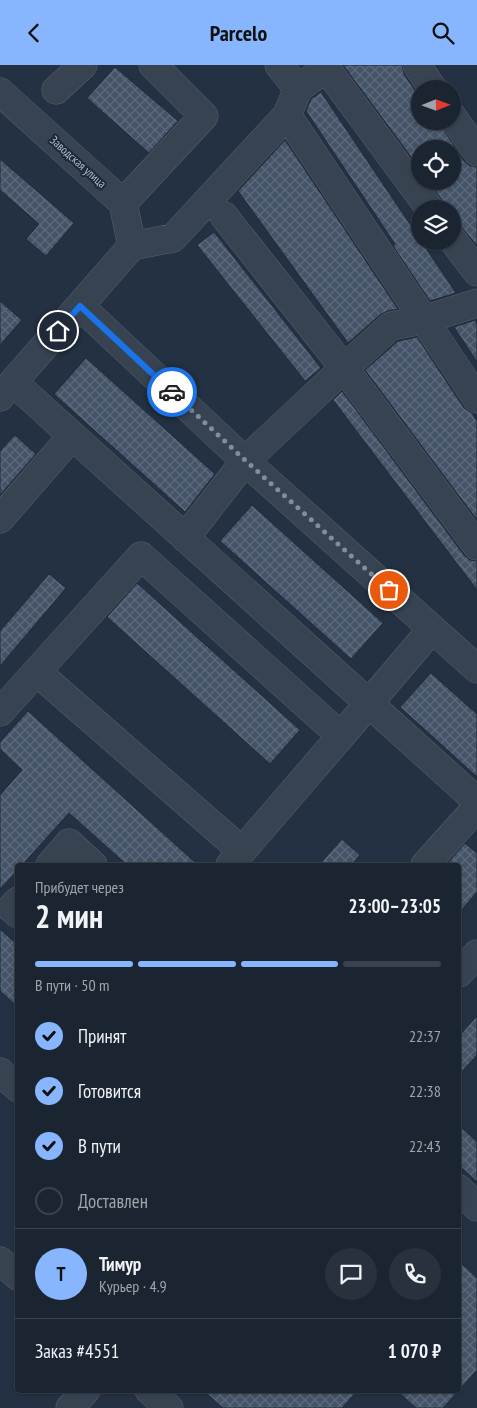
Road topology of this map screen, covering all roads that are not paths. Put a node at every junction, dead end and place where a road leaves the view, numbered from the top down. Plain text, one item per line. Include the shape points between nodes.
1 (83, 65) edge
2 (154, 65) edge
3 (279, 65) edge
4 (417, 65) edge
5 (428, 80) edge
6 (298, 89) junction
7 (56, 90) dead end
8 (0, 91) edge
9 (287, 115) junction
10 (461, 129) edge
11 (477, 152) edge
12 (423, 200) edge
13 (124, 203) junction
14 (224, 217) dead end
15 (132, 247) junction
16 (460, 250) edge
17 (477, 272) edge
18 (477, 303) edge
19 (80, 306) junction
20 (422, 319) junction
21 (344, 368) junction
22 (6, 390) edge
23 (477, 399) edge
24 (72, 436) junction
25 (246, 461) junction
26 (0, 519) edge
27 (176, 530) junction
28 (477, 546) edge
29 (141, 556) junction
30 (432, 629) junction
31 (477, 669) edge
32 (36, 672) junction
33 (368, 703) junction
34 (0, 712) edge
35 (340, 736) junction
36 (477, 801) edge
37 (477, 807) edge
38 (236, 858) edge
39 (52, 863) edge
40 (91, 863) edge
41 (427, 863) edge
42 (477, 953) edge
43 (461, 971) edge
44 (0, 1072) edge
45 (15, 1085) edge
46 (461, 1191) edge
47 (477, 1207) edge
48 (0, 1261) edge
49 (15, 1274) edge
50 (83, 1393) edge
51 (152, 1393) edge
52 (70, 1408) edge
53 (169, 1408) edge

1 - 7 street
2 - 13 street via 204,116
3 - 6 street
4 - 5 street
6 - 9 street
6 - 12 street via 326,68
8 - 13 street, Заводская улица
9 - 15 street via 173,238
9 - 20 street
10 - 11 street
13 - 15 street
14 - 21 street
15 - 19 street
16 - 17 street
18 - 20 street
19 - 22 street
19 - 25 street
20 - 21 street via 391,326
20 - 23 street
21 - 25 street
21 - 28 street
22 - 24 street
24 - 26 street
24 - 27 street
25 - 27 street
25 - 30 street
27 - 29 street
27 - 33 street
29 - 32 street
29 - 35 street
30 - 31 street
30 - 33 street
32 - 34 street
32 - 38 street
33 - 35 street
33 - 36 street
35 - 38 street
37 - 41 street
39 - 40 street via 69,843
42 - 43 street
44 - 45 street
46 - 47 street
48 - 49 street
50 - 52 street
51 - 53 street

